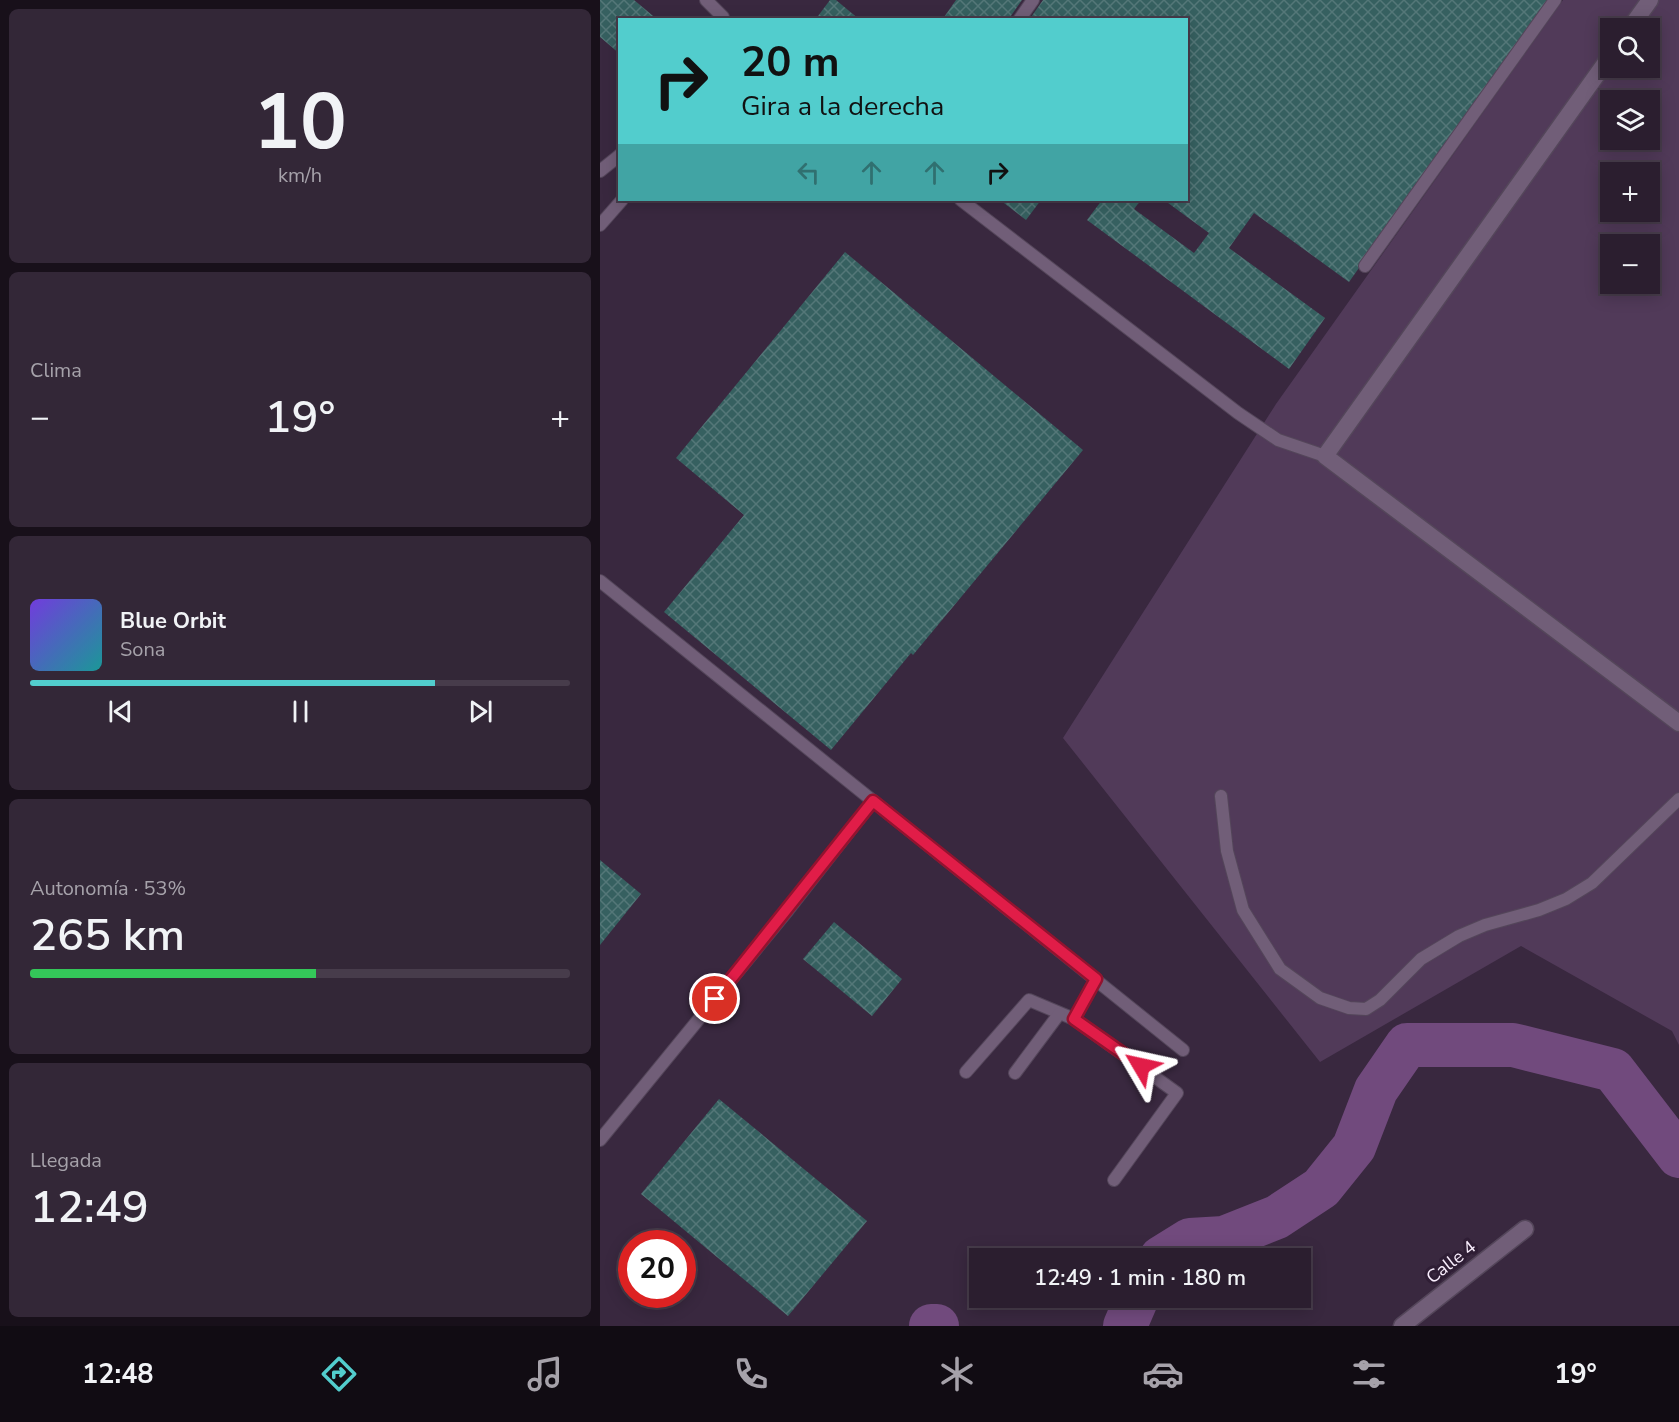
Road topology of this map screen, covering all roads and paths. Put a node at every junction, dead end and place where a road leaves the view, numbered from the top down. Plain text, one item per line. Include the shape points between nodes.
1 (706, 0) edge
2 (1033, 0) edge
3 (1555, 0) edge
4 (1650, 0) edge
5 (723, 18) edge
6 (1020, 18) edge
7 (1637, 18) edge
8 (1600, 70) edge
9 (618, 157) edge
10 (600, 171) edge
11 (621, 201) edge
12 (962, 201) edge
13 (600, 225) edge
14 (1365, 266) dead end
15 (1325, 456) junction
16 (600, 581) edge
17 (1679, 723) edge
18 (1221, 796) dead end
19 (1679, 798) edge
20 (873, 801) junction
21 (1096, 979) junction
22 (1059, 1014) junction
23 (1074, 1019) junction
24 (1183, 1050) dead end
25 (966, 1072) dead end
26 (1015, 1073) dead end
27 (600, 1140) edge
28 (1114, 1180) dead end
29 (1525, 1228) dead end
30 (1402, 1326) edge

1 - 5 lane
2 - 6 lane
3 - 14 lane
4 - 7 street
8 - 15 street
9 - 10 lane
11 - 13 lane
12 - 15 lane via 1238,413 1278,440
15 - 17 street
16 - 20 lane
18 - 19 lane via 1227,851 1243,910 1280,969 1320,998 1366,1009 1421,959 1459,936 1566,900 1592,883
20 - 21 lane
20 - 27 lane
21 - 23 lane
21 - 24 lane
22 - 23 lane
22 - 25 lane via 1029,1000
22 - 26 lane
23 - 28 lane via 1177,1093
29 - 30 street, Calle 4

